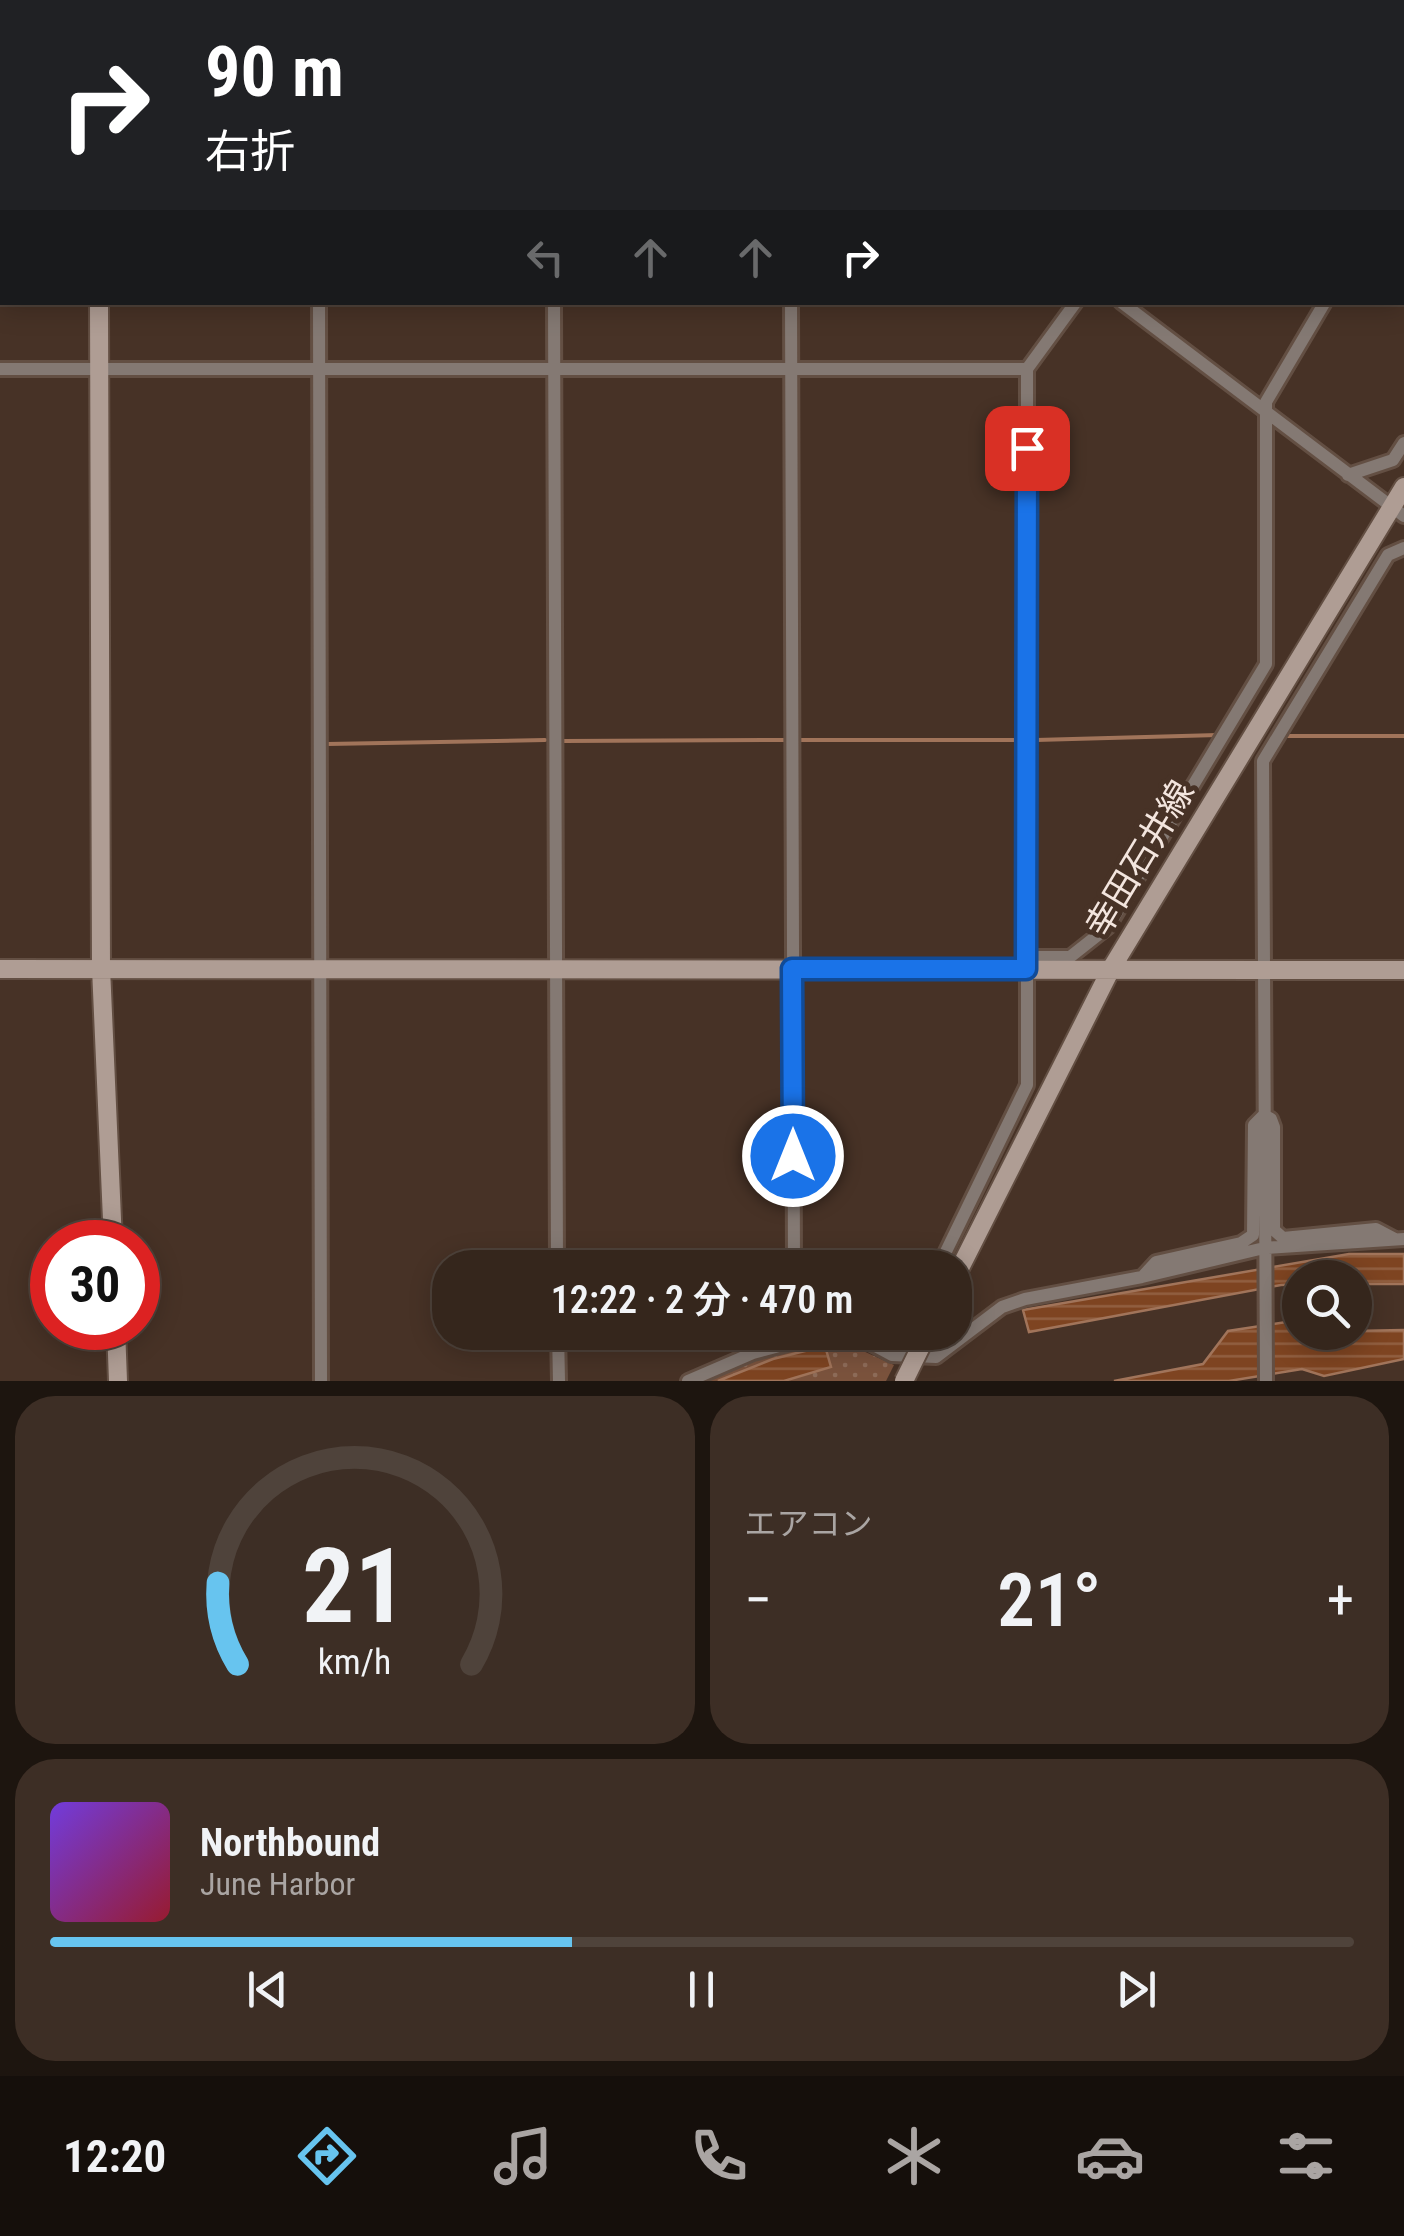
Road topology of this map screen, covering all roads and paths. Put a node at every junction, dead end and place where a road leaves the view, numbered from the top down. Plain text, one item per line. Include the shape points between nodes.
1 (99, 305) edge
2 (319, 305) edge
3 (554, 305) edge
4 (791, 305) edge
5 (1074, 305) edge
6 (1125, 305) edge
7 (1323, 305) edge
8 (0, 369) edge
9 (99, 369) junction
10 (319, 369) junction
11 (790, 369) junction
12 (1027, 369) junction
13 (554, 370) junction
14 (1266, 414) junction
15 (1404, 443) edge
16 (1348, 475) junction
17 (1404, 487) edge
18 (1398, 512) edge
19 (1404, 548) edge
20 (1026, 963) junction
21 (100, 968) junction
22 (554, 968) junction
23 (0, 969) edge
24 (792, 969) junction
25 (1111, 969) junction
26 (1265, 969) junction
27 (318, 970) junction
28 (1404, 970) edge
29 (1264, 1115) junction
30 (111, 1220) edge
31 (1400, 1239) edge
32 (1264, 1248) junction
33 (558, 1250) edge
34 (794, 1250) edge
35 (947, 1250) edge
36 (969, 1250) edge
37 (1142, 1277) junction
38 (117, 1350) edge
39 (558, 1350) edge
40 (758, 1350) edge
41 (882, 1350) edge
42 (895, 1350) edge
43 (919, 1350) edge
44 (892, 1355) junction
45 (118, 1381) edge
46 (320, 1381) edge
47 (558, 1381) edge
48 (688, 1381) edge
49 (904, 1381) edge
50 (1266, 1381) edge

1 - 9 street
2 - 10 street
3 - 13 street
4 - 11 street
5 - 12 street
6 - 14 street
7 - 14 street via 1266,402
8 - 9 street
9 - 10 street
9 - 21 street
10 - 13 street
10 - 27 street
11 - 12 street
11 - 13 street
11 - 24 street
12 - 20 street
13 - 22 street
14 - 16 street
14 - 20 street via 1266,664 1108,927 1070,956
15 - 16 street via 1394,460
16 - 18 street
17 - 18 street, 幸田石井線
18 - 25 street, 幸田石井線
19 - 26 street via 1388,555 1263,761
20 - 24 street
20 - 25 street
20 - 35 street via 1027,1085
21 - 23 street
21 - 27 street
21 - 30 street
22 - 24 street
22 - 27 street
22 - 33 street
24 - 34 street
25 - 26 street
25 - 36 street, 幸田石井線
26 - 28 street
26 - 29 street
27 - 46 street
29 - 31 street via 1274,1127 1277,1235 1376,1229
29 - 32 street
29 - 37 street via 1254,1124 1253,1235 1156,1262
31 - 32 street
32 - 37 street
32 - 50 street
37 - 44 street via 1014,1302 936,1357
38 - 45 street
39 - 47 street
40 - 48 street
41 - 44 street
42 - 44 street
43 - 49 street, bridge

